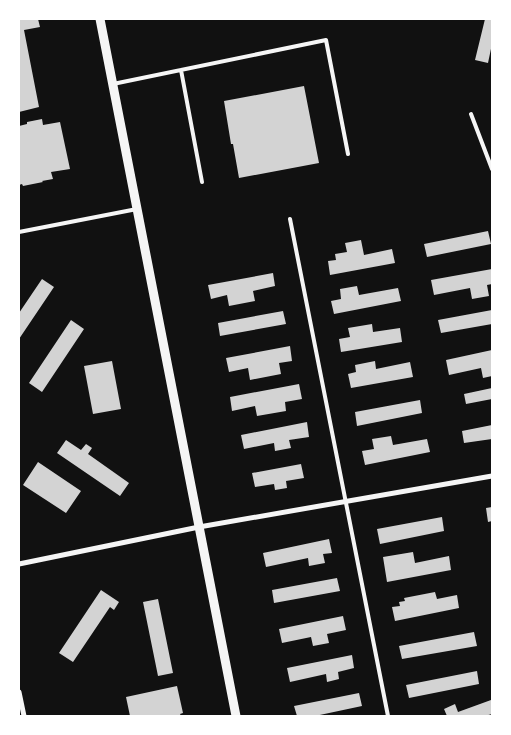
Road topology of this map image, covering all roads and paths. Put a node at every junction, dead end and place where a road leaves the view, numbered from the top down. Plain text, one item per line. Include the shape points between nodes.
1 (100, 19) edge
2 (181, 70) junction
3 (113, 84) junction
4 (471, 114) dead end
5 (348, 154) dead end
6 (492, 169) edge
7 (202, 182) dead end
8 (137, 209) junction
9 (290, 219) dead end
10 (19, 232) edge
11 (492, 476) edge
12 (346, 503) junction
13 (199, 527) junction
14 (19, 564) edge
15 (19, 692) edge
16 (24, 716) edge
17 (236, 716) edge
18 (388, 716) edge

1 - 3 street
2 - 3 lane
2 - 5 lane via 326,40
2 - 7 lane
3 - 8 street
4 - 6 lane
8 - 10 lane
8 - 13 street
9 - 12 lane
11 - 12 street
12 - 13 street
12 - 18 lane
13 - 14 street
13 - 17 street
15 - 16 street

